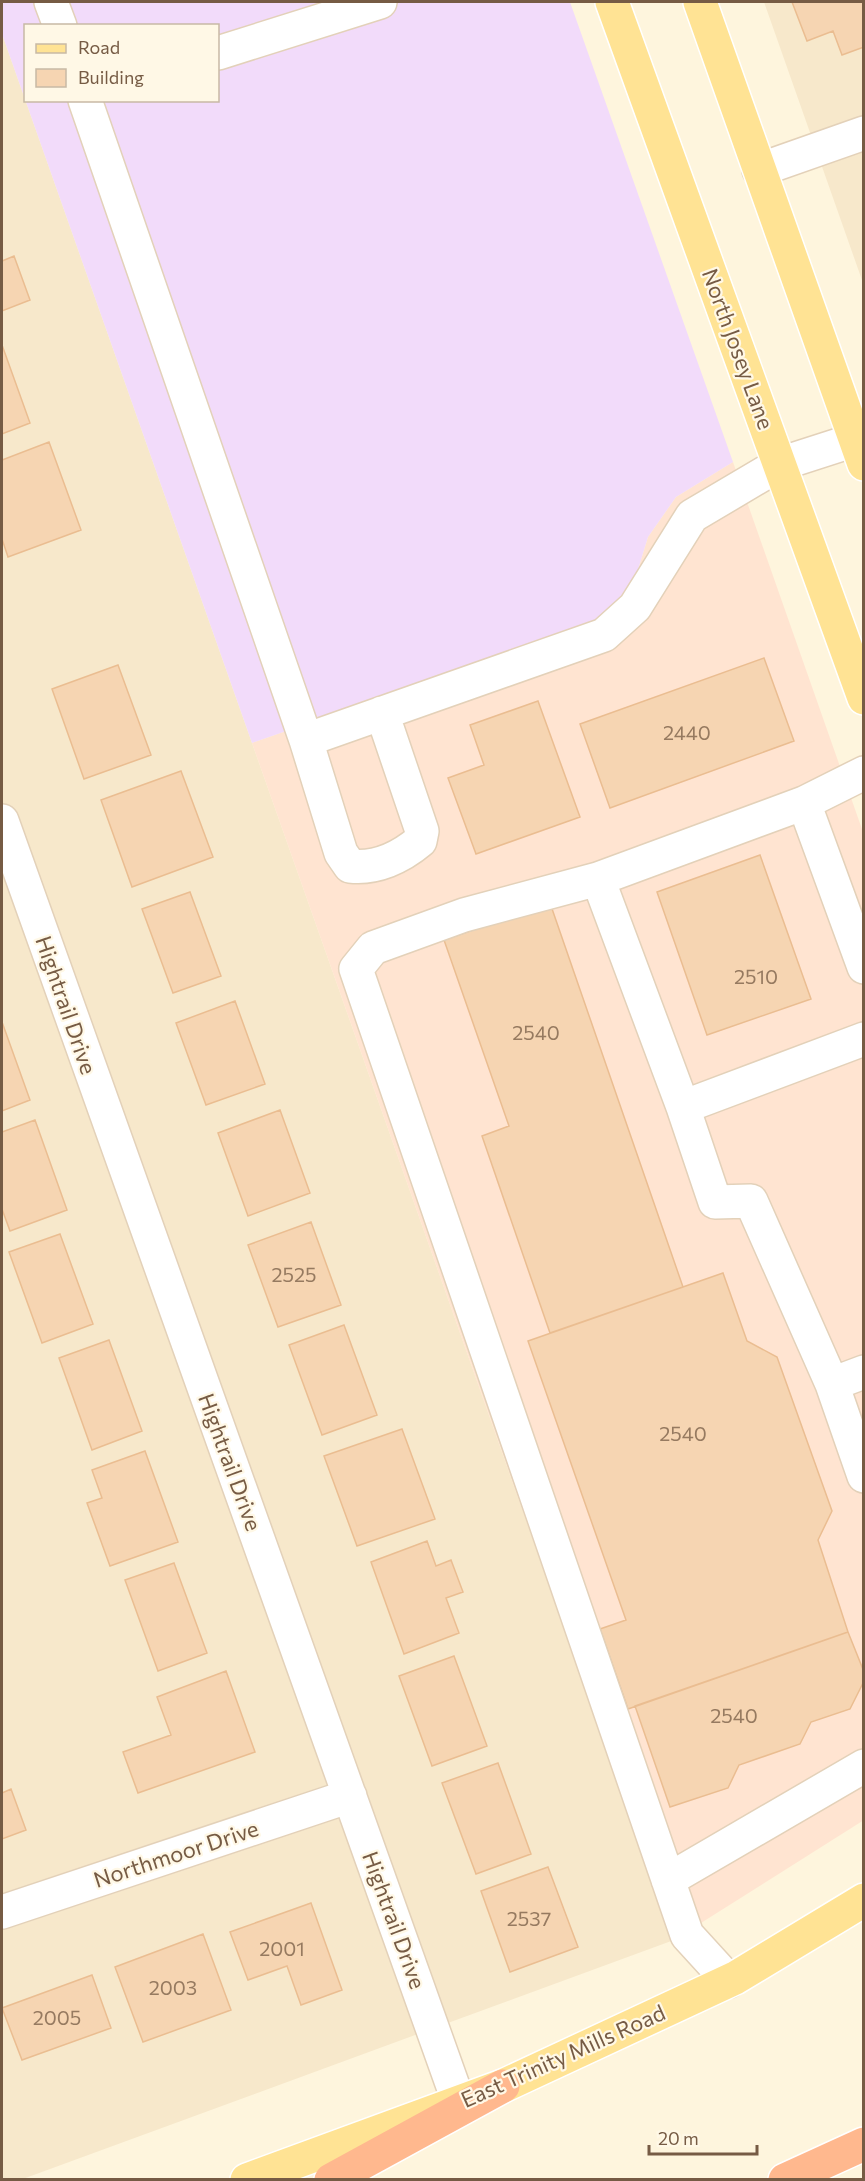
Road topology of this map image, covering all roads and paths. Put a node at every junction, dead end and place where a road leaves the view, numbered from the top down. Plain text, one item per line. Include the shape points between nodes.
1 (51, 2) edge
2 (380, 2) edge
3 (612, 2) edge
4 (700, 2) edge
5 (59, 24) edge
6 (219, 52) edge
7 (86, 102) edge
8 (864, 133) edge
9 (759, 170) junction
10 (860, 447) edge
11 (780, 464) junction
12 (864, 698) edge
13 (382, 713) junction
14 (306, 740) junction
15 (864, 773) edge
16 (804, 803) junction
17 (2, 821) edge
18 (598, 879) junction
19 (864, 967) edge
20 (864, 1040) edge
21 (683, 1107) junction
22 (864, 1372) edge
23 (832, 1384) junction
24 (864, 1476) edge
25 (864, 1766) edge
26 (350, 1796) junction
27 (668, 1880) junction
28 (864, 1900) edge
29 (2, 1912) edge
30 (729, 1981) junction
31 (503, 2086) junction
32 (459, 2103) junction
33 (864, 2144) edge
34 (247, 2180) edge
35 (331, 2180) edge
36 (785, 2180) edge

1 - 5 street
2 - 6 street
3 - 11 main road, North Josey Lane
4 - 9 main road
7 - 14 street
8 - 9 street
9 - 10 main road
10 - 11 street
11 - 12 main road, North Josey Lane
11 - 13 street via 692,516 635,607 604,635
13 - 14 street
13 - 14 street via 422,831 420,841 404,855 364,868 350,866 341,853
15 - 16 street
16 - 18 street
16 - 19 street
17 - 26 street, Hightrail Drive
18 - 21 street
18 - 27 street via 464,915 374,948 356,969
20 - 21 street
21 - 23 street via 715,1202 751,1201
22 - 23 street
23 - 24 street
25 - 27 street
26 - 29 street, Northmoor Drive
26 - 32 street, Hightrail Drive
27 - 30 street via 687,1935
28 - 30 main road, East Trinity Mills Road
30 - 31 main road, East Trinity Mills Road
31 - 32 main road, East Trinity Mills Road
31 - 35 highway
32 - 34 main road, East Trinity Mills Road
33 - 36 highway

